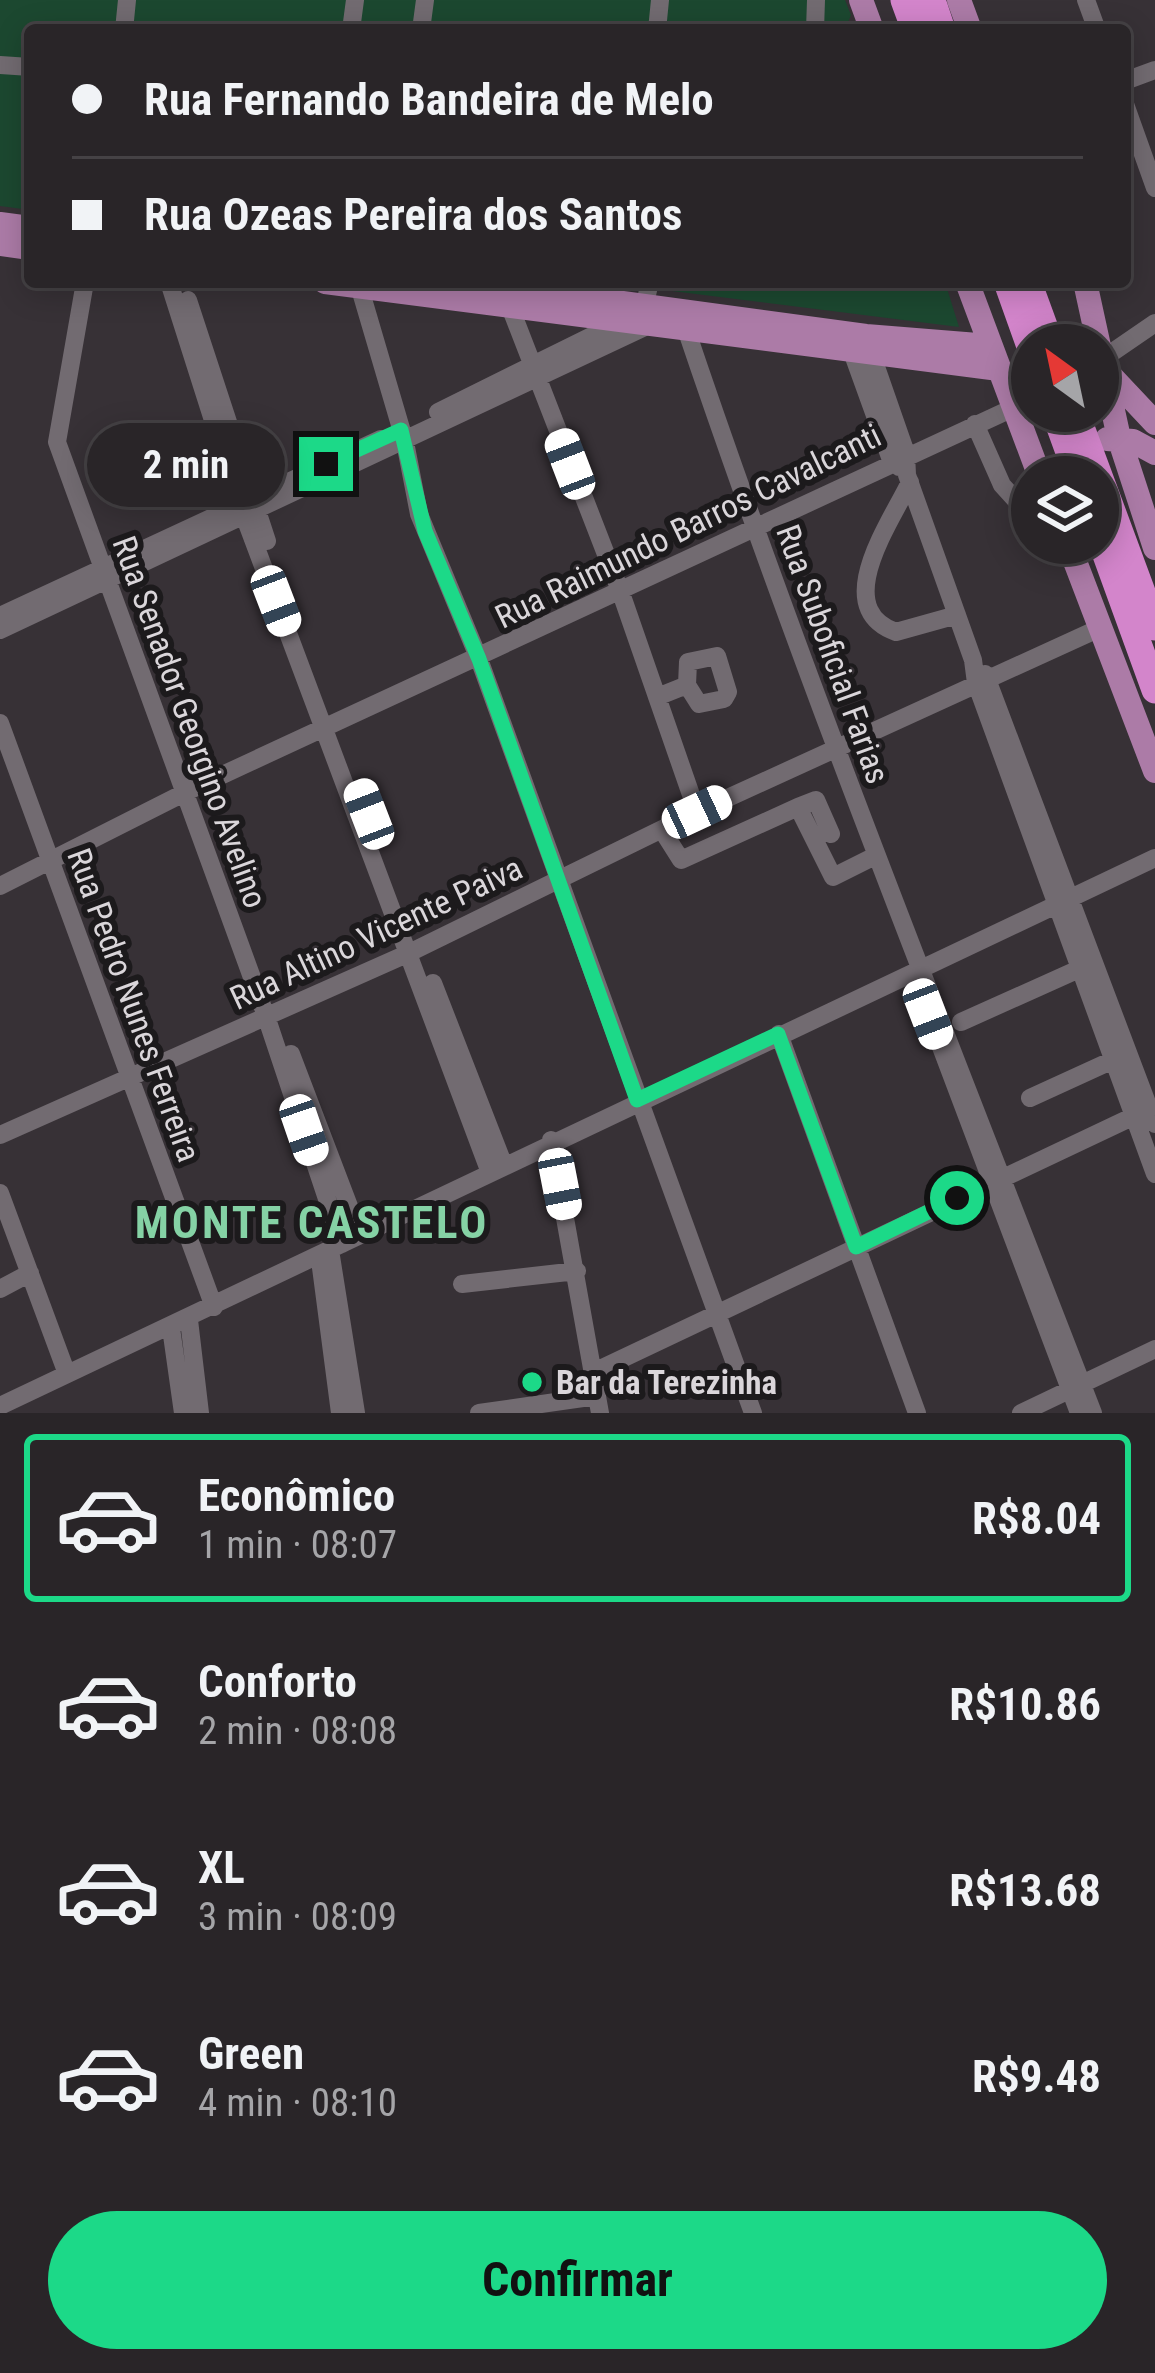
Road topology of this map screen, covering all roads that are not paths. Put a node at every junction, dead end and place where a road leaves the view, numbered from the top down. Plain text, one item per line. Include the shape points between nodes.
1 (1131, 121) edge
2 (1155, 188) edge
3 (84, 288) edge
4 (95, 288) edge
5 (171, 288) edge
6 (184, 288) edge
7 (359, 288) edge
8 (404, 288) edge
9 (483, 288) edge
10 (1008, 288) edge
11 (1030, 288) edge
12 (1086, 288) edge
13 (972, 289) edge
14 (506, 297) junction
15 (649, 303) edge
16 (682, 318) junction
17 (622, 321) junction
18 (1155, 323) edge
19 (1022, 324) edge
20 (1043, 324) edge
21 (1094, 324) edge
22 (858, 344) junction
23 (1119, 352) edge
24 (995, 358) junction
25 (534, 371) junction
26 (1119, 381) edge
27 (1011, 403) edge
28 (1011, 415) edge
29 (1154, 420) edge
30 (975, 424) junction
31 (1033, 432) edge
32 (1083, 432) edge
33 (1088, 432) edge
34 (1118, 432) edge
35 (403, 436) junction
36 (1119, 438) junction
37 (1081, 440) junction
38 (1155, 454) edge
39 (899, 457) junction
40 (1155, 467) edge
41 (908, 479) junction
42 (1132, 487) junction
43 (1011, 494) edge
44 (247, 506) junction
45 (755, 529) junction
46 (1155, 548) edge
47 (1076, 564) edge
48 (1109, 564) edge
49 (110, 573) junction
50 (621, 593) junction
51 (45, 602) junction
52 (957, 615) junction
53 (0, 616) edge
54 (1100, 628) junction
55 (1155, 628) edge
56 (0, 630) edge
57 (479, 659) junction
58 (1150, 677) edge
59 (982, 680) junction
60 (687, 685) dead end
61 (657, 697) junction
62 (0, 723) edge
63 (331, 728) junction
64 (836, 749) junction
65 (1155, 771) edge
66 (186, 792) junction
67 (798, 807) junction
68 (697, 812) junction
69 (662, 830) junction
70 (831, 834) dead end
71 (875, 856) junction
72 (1155, 858) edge
73 (48, 861) junction
74 (560, 881) junction
75 (0, 886) edge
76 (1065, 902) junction
77 (415, 950) junction
78 (917, 964) junction
79 (1088, 965) junction
80 (271, 1014) junction
81 (961, 1022) dead end
82 (778, 1034) junction
83 (1121, 1057) junction
84 (129, 1078) junction
85 (1030, 1098) dead end
86 (637, 1100) junction
87 (1146, 1117) edge
88 (0, 1135) edge
89 (551, 1140) junction
90 (496, 1166) junction
91 (1155, 1174) edge
92 (997, 1178) junction
93 (0, 1193) edge
94 (338, 1246) junction
95 (856, 1247) junction
96 (577, 1270) junction
97 (30, 1274) junction
98 (462, 1284) dead end
99 (0, 1289) edge
100 (214, 1307) junction
101 (717, 1315) junction
102 (180, 1324) junction
103 (1155, 1349) edge
104 (594, 1372) junction
105 (68, 1374) junction
106 (1076, 1387) junction
107 (598, 1404) edge
108 (0, 1406) edge
109 (183, 1413) edge
110 (200, 1413) edge
111 (340, 1413) edge
112 (356, 1413) edge
113 (479, 1413) edge
114 (753, 1413) edge
115 (917, 1413) edge
116 (1022, 1413) edge
117 (1078, 1413) edge
118 (1093, 1413) edge

1 - 2 street
3 - 49 street, Rua Senador Georgino Avelino via 57,442
4 - 49 street, Rua Senador Georgino Avelino via 68,434
5 - 44 street
6 - 44 street
7 - 35 street
8 - 14 main road
9 - 14 main road
10 - 19 highway
11 - 20 highway
12 - 21 main road
13 - 24 main road
14 - 15 main road
14 - 17 main road
14 - 25 street
15 - 16 main road
15 - 17 main road
15 - 25 street
16 - 22 main road
16 - 45 street, Rua Suboficial Farias
17 - 25 street
18 - 23 street
22 - 24 main road
22 - 39 street
24 - 27 main road
25 - 35 street
25 - 50 street
26 - 29 main road
28 - 30 street, Rua Raimundo Barros Cavalcanti
30 - 39 street, Rua Raimundo Barros Cavalcanti
30 - 43 street
31 - 37 main road via 1047,446
32 - 55 highway
33 - 37 main road
34 - 36 main road
35 - 44 street
35 - 57 street via 414,498
36 - 37 main road
36 - 38 main road
36 - 42 main road
39 - 41 street
39 - 45 street, Rua Raimundo Barros Cavalcanti
40 - 42 main road
41 - 52 street
41 - 52 street via 866,575 866,601 877,622 896,632
42 - 46 main road
44 - 49 street
44 - 63 street
45 - 50 street, Rua Raimundo Barros Cavalcanti
45 - 64 street, Rua Suboficial Farias
47 - 54 main road
48 - 58 highway
49 - 51 street
49 - 66 street, Rua Senador Georgino Avelino
50 - 57 street, Rua Raimundo Barros Cavalcanti
50 - 61 street
51 - 53 street
51 - 56 street
52 - 59 street
54 - 59 street, Rua Altino Vicente Paiva
54 - 65 main road
57 - 63 street, Rua Raimundo Barros Cavalcanti
57 - 74 street
59 - 64 street, Rua Altino Vicente Paiva
59 - 76 street
60 - 61 street
61 - 68 street
62 - 73 street, Rua Pedro Nunes Ferreira
63 - 66 street, Rua Raimundo Barros Cavalcanti
63 - 77 street
64 - 68 street, Rua Altino Vicente Paiva
64 - 71 street, Rua Suboficial Farias
66 - 73 street, Rua Raimundo Barros Cavalcanti
66 - 80 street, Rua Senador Georgino Avelino
67 - 69 street via 681,860
67 - 70 street via 815,800
67 - 71 street via 833,877
68 - 69 street, Rua Altino Vicente Paiva
69 - 74 street, Rua Altino Vicente Paiva
71 - 78 street, Rua Suboficial Farias
72 - 76 street
73 - 75 street, Rua Raimundo Barros Cavalcanti
73 - 84 street, Rua Pedro Nunes Ferreira
74 - 77 street, Rua Altino Vicente Paiva
74 - 86 street
76 - 78 street
76 - 79 street
77 - 80 street, Rua Altino Vicente Paiva
77 - 90 street
78 - 82 street
78 - 92 street, Rua Suboficial Farias
79 - 81 street
79 - 83 street
80 - 84 street, Rua Altino Vicente Paiva
80 - 94 street, Rua Senador Georgino Avelino
82 - 86 street
82 - 95 street
83 - 85 street
83 - 87 street
84 - 88 street, Rua Altino Vicente Paiva
84 - 100 street, Rua Pedro Nunes Ferreira
86 - 89 street
86 - 101 street
87 - 91 street
87 - 92 street
89 - 90 street
89 - 96 street
90 - 94 street
92 - 95 street
92 - 106 street, Rua Suboficial Farias
93 - 97 street
94 - 100 street
94 - 111 street, Rua Senador Georgino Avelino
94 - 112 street, Rua Senador Georgino Avelino
95 - 101 street
95 - 115 street
96 - 98 street
96 - 104 street
97 - 99 street
97 - 105 street
100 - 102 street
101 - 104 street
101 - 114 street
102 - 105 street
102 - 109 street
102 - 110 street
103 - 106 street
104 - 107 street
105 - 108 street
106 - 116 street
106 - 117 street, Rua Suboficial Farias
106 - 118 street, Rua Suboficial Farias
107 - 113 street

